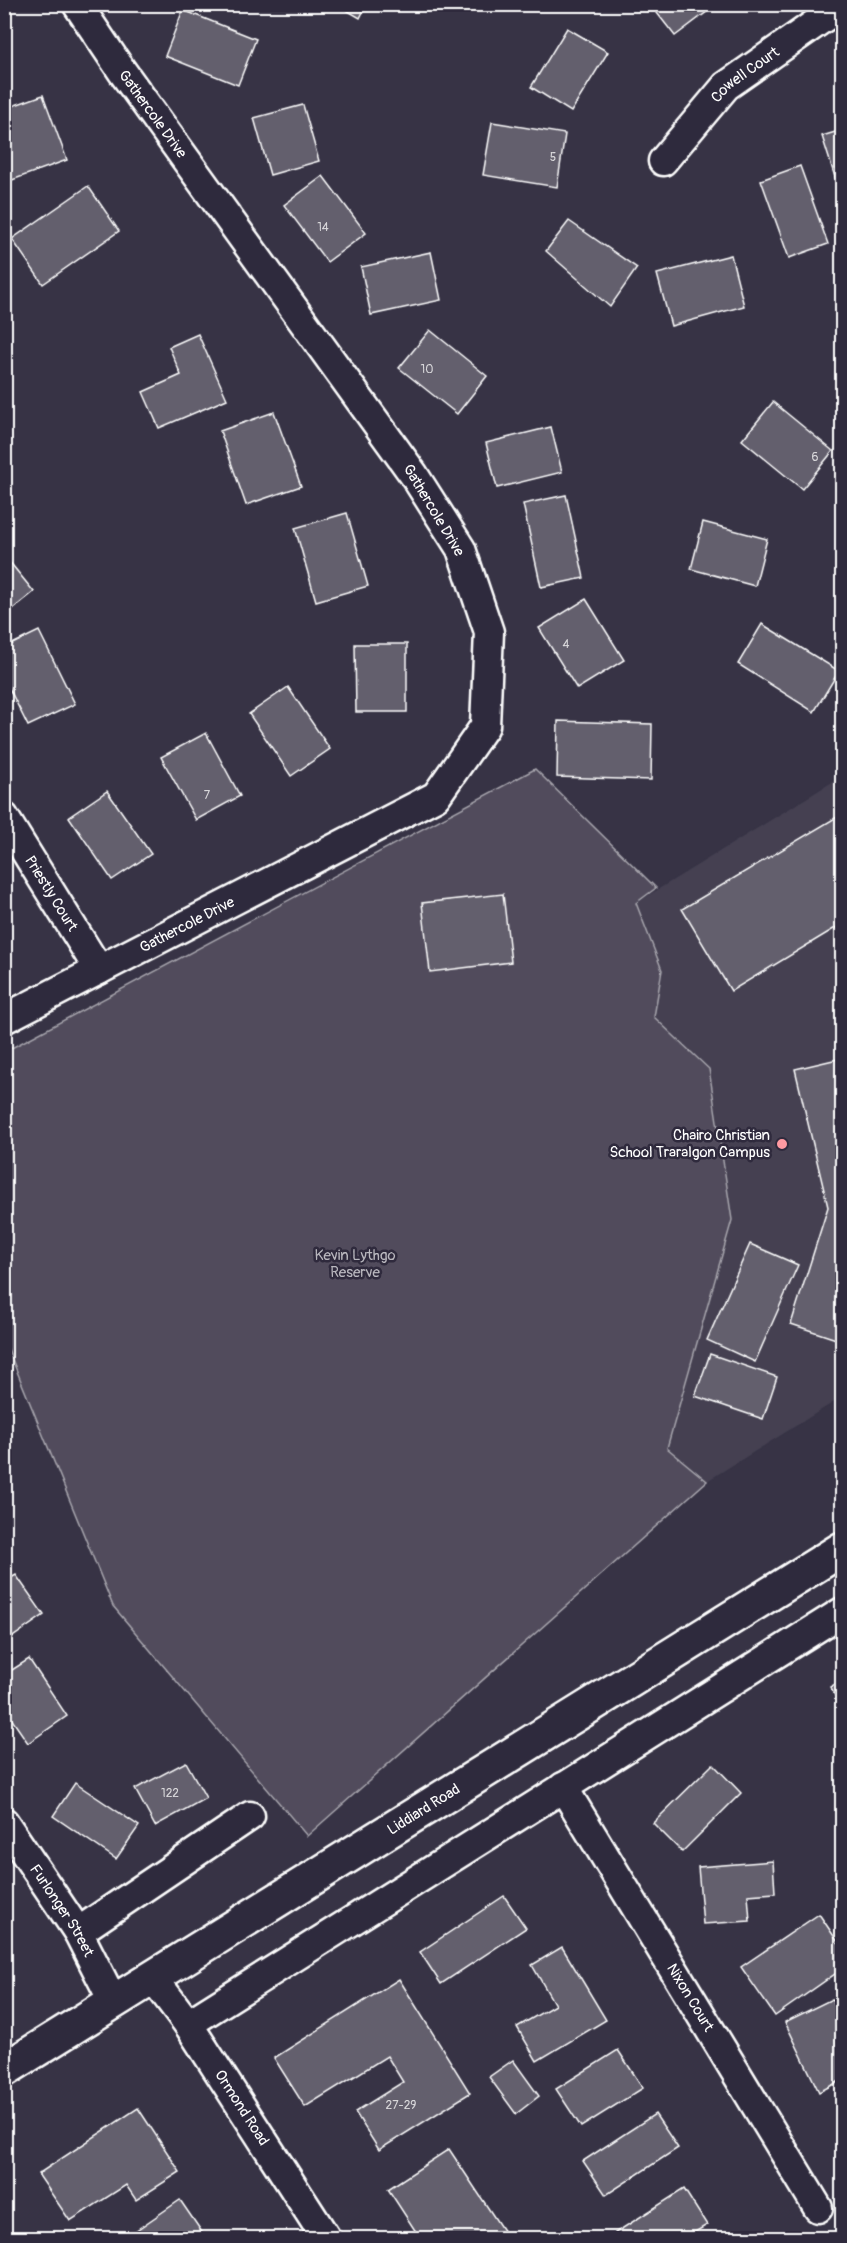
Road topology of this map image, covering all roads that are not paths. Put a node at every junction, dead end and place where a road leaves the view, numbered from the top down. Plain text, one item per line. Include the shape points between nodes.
1 (77, 4) edge
2 (843, 5) edge
3 (663, 161) dead end
4 (4, 817) edge
5 (99, 970) junction
6 (4, 1019) edge
7 (843, 1549) edge
8 (843, 1612) edge
9 (563, 1787) junction
10 (250, 1816) dead end
11 (4, 1822) edge
12 (78, 1932) junction
13 (154, 1979) junction
14 (114, 2003) junction
15 (188, 2024) junction
16 (4, 2070) edge
17 (818, 2208) dead end
18 (326, 2238) edge

1 - 5 street, Gathercole Drive via 414,475 461,549 489,633 485,726 436,796
2 - 3 street, Cowell Court via 726,86
4 - 5 street, Priestly Court
5 - 6 street, Gathercole Drive
7 - 13 street, Liddiard Road
8 - 9 street
9 - 15 street
9 - 17 street, Nixon Court
10 - 12 street
11 - 12 street, Furlonger Street
12 - 14 street, Furlonger Street
13 - 14 street, Liddiard Road
13 - 15 street, Ormond Road
14 - 16 street, Liddiard Road
15 - 18 street, Ormond Road

